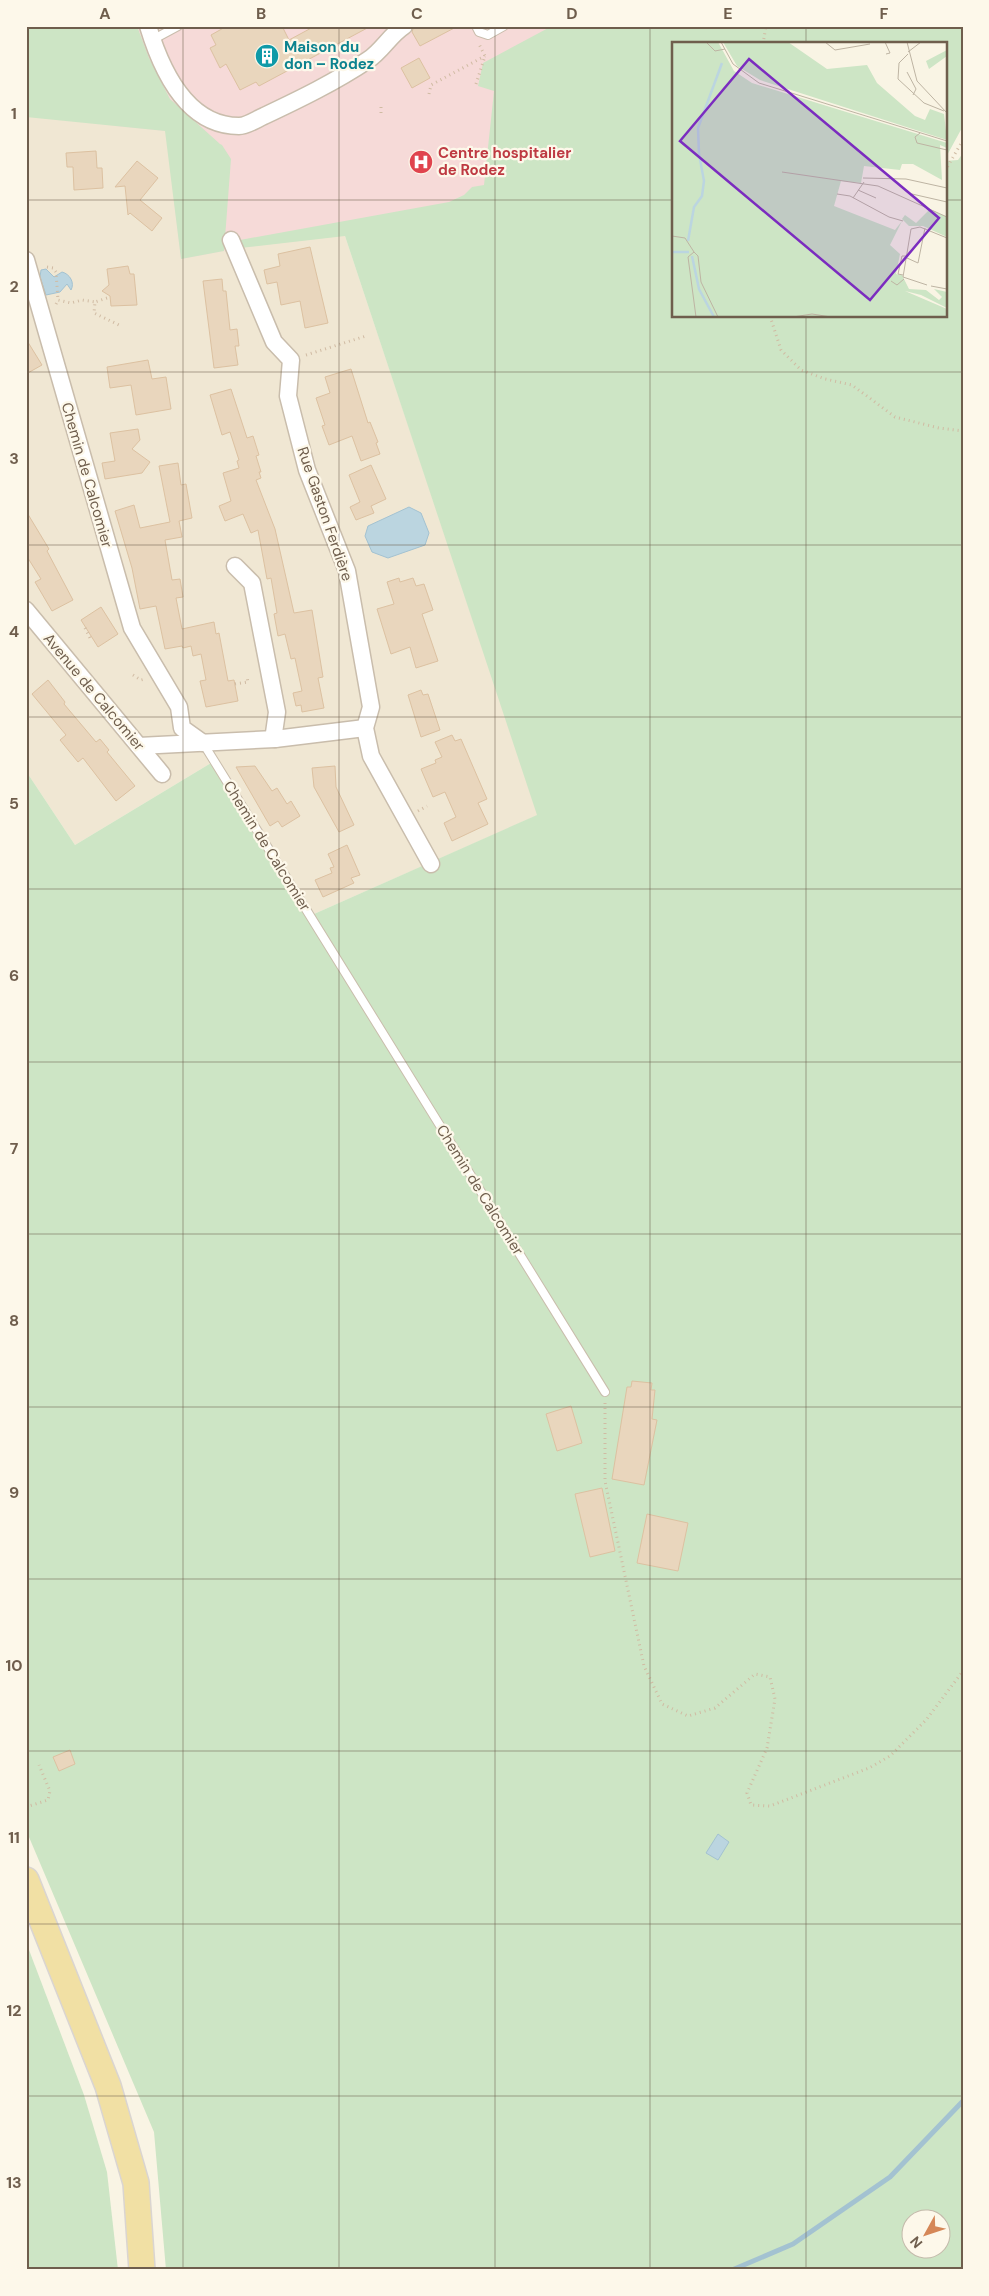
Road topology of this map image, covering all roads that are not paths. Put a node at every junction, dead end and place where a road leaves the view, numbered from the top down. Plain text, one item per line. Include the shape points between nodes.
1 (178, 26) edge
2 (404, 26) edge
3 (476, 26) edge
4 (504, 26) edge
5 (150, 33) edge
6 (231, 240) dead end
7 (26, 260) edge
8 (235, 566) dead end
9 (26, 610) edge
10 (365, 728) junction
11 (275, 739) junction
12 (203, 743) junction
13 (139, 746) junction
14 (162, 774) dead end
15 (431, 864) dead end
16 (605, 1392) road end
17 (26, 1880) edge
18 (142, 2270) edge

1 - 5 lane
2 - 5 street via 363,63 317,90 241,126 219,123 206,117 183,98 173,86
3 - 4 lane via 479,32 488,35
6 - 10 street, Rue Gaston Ferdière via 274,342 291,360 288,396 307,470 347,571 371,707
7 - 12 street, Chemin de Calcomier via 132,628 179,706 182,728
8 - 11 street via 252,583 277,712
9 - 13 street, Avenue de Calcomier
10 - 11 street
10 - 15 street via 371,756
11 - 12 street
12 - 13 street
12 - 16 lane, Chemin de Calcomier
13 - 14 street, Avenue de Calcomier
17 - 18 main road via 108,2086 136,2182

